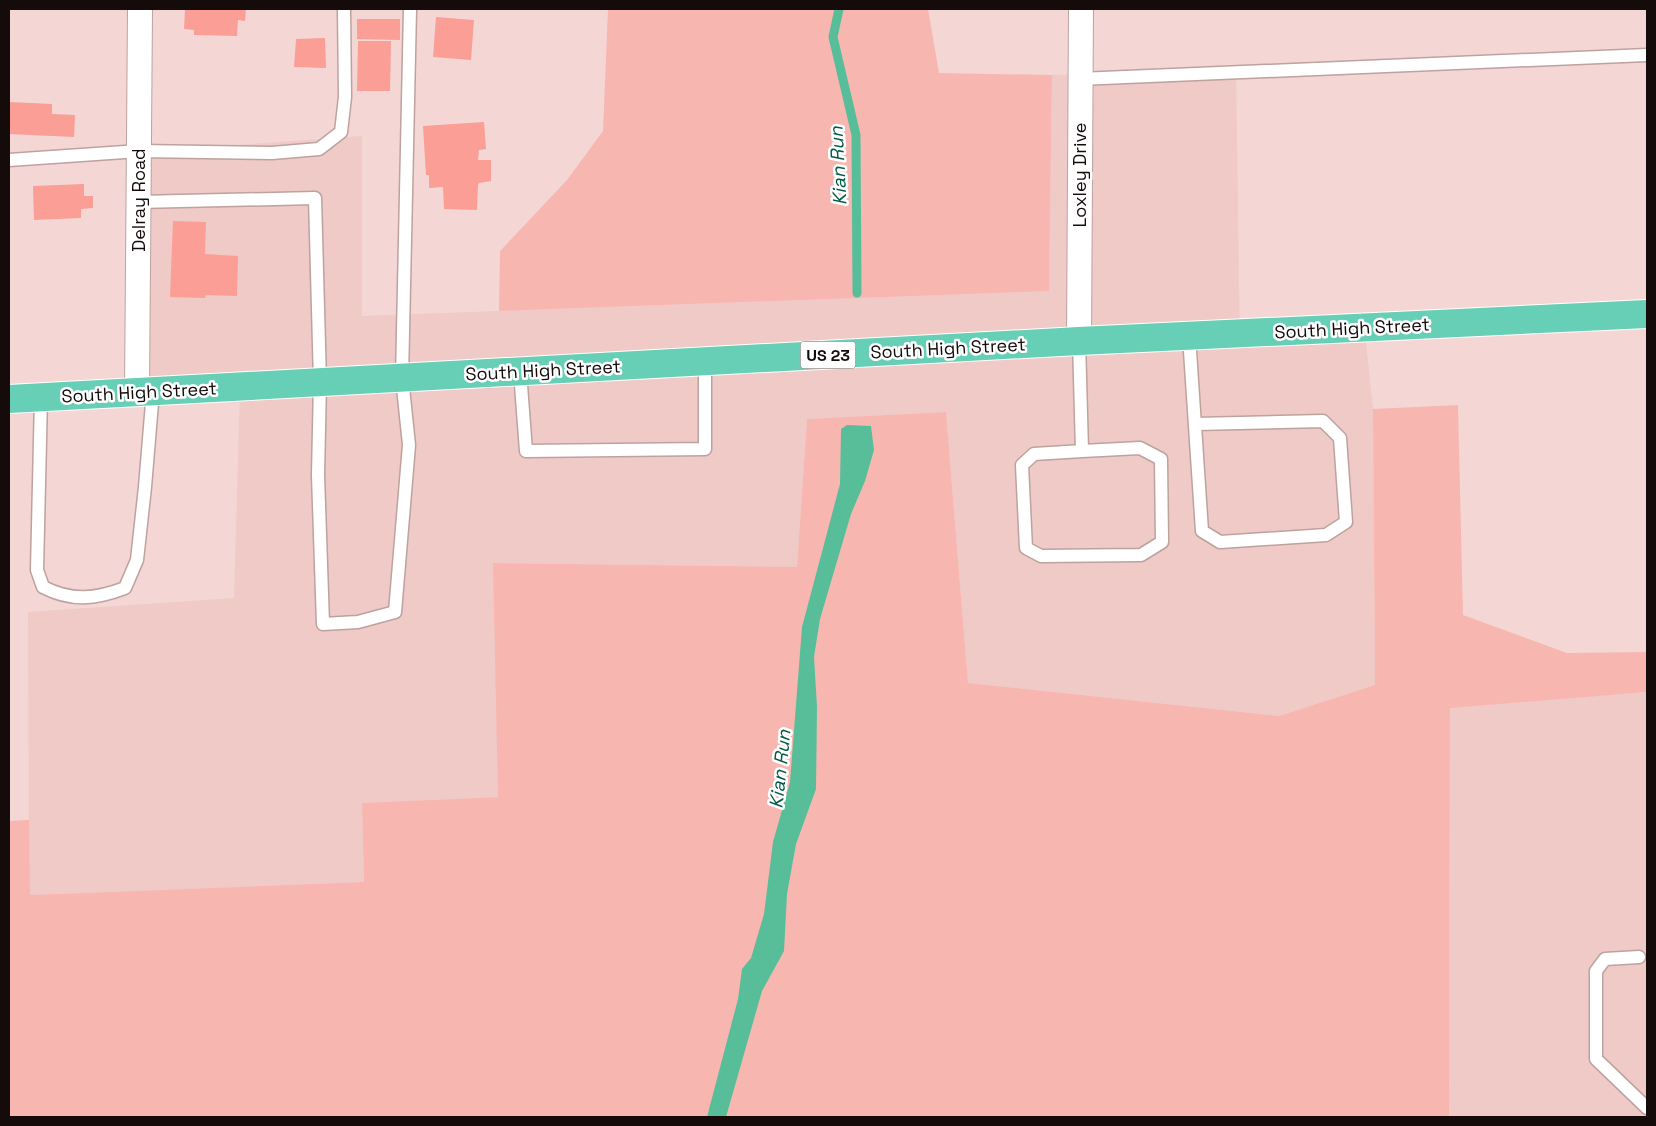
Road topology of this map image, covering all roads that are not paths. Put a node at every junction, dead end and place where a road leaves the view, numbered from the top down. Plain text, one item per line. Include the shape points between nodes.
1 (140, 9) edge
2 (344, 9) edge
3 (410, 9) edge
4 (1081, 9) edge
5 (1647, 55) edge
6 (1080, 79) junction
7 (138, 151) junction
8 (9, 160) edge
9 (138, 202) junction
10 (1647, 314) edge
11 (1189, 336) junction
12 (1079, 341) junction
13 (705, 362) junction
14 (520, 372) junction
15 (402, 378) junction
16 (320, 382) junction
17 (145, 391) junction
18 (41, 397) junction
19 (9, 399) edge
20 (1196, 424) junction
21 (1082, 451) junction
22 (1638, 957) dead end
23 (1647, 1108) edge

1 - 7 street, Delray Road
2 - 7 lane via 345,97 341,132 319,149 272,153
3 - 15 lane
4 - 6 street, Loxley Drive
5 - 6 lane
6 - 12 street, Loxley Drive
7 - 8 lane
7 - 9 street, Delray Road
9 - 16 lane via 315,198
9 - 17 street, Delray Road
10 - 11 main road, South High Street / US 23
11 - 12 main road, South High Street / US 23
11 - 20 lane
12 - 13 main road, South High Street / US 23
12 - 21 lane
13 - 14 main road, South High Street / US 23
13 - 14 lane via 705,449 526,451
14 - 15 main road, South High Street / US 23
15 - 16 main road, South High Street / US 23
15 - 16 lane via 409,445 395,612 358,622 323,624 318,475
16 - 17 main road, South High Street / US 23
17 - 18 main road, South High Street / US 23
17 - 18 lane via 146,487 137,560 125,588 100,598 60,596 43,587 37,570
18 - 19 main road, South High Street / US 23
20 - 20 lane via 1202,530 1220,542 1326,535 1346,522 1340,438 1323,421
21 - 21 lane via 1034,454 1022,465 1026,548 1041,556 1141,555 1162,542 1161,459 1140,448
22 - 23 lane via 1605,959 1596,971 1596,1060

